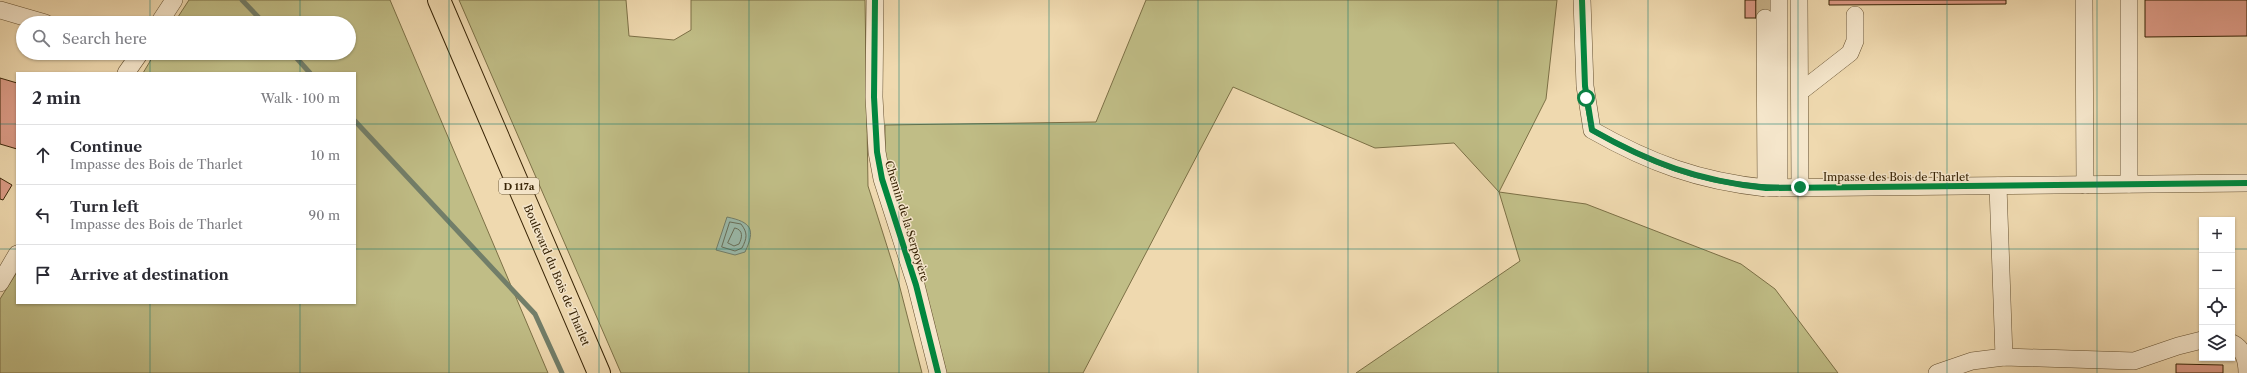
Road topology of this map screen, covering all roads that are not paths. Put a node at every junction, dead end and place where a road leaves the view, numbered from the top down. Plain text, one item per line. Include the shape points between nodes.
1 (174, 0) edge
2 (439, 0) edge
3 (875, 0) edge
4 (1582, 0) edge
5 (1779, 0) edge
6 (1799, 0) edge
7 (2084, 0) edge
8 (2129, 0) edge
9 (0, 10) edge
10 (1855, 15) dead end
11 (21, 16) edge
12 (164, 16) edge
13 (1765, 18) tunnel mouth
14 (135, 60) edge
15 (127, 72) edge
16 (1800, 92) junction
17 (2247, 183) edge
18 (2129, 184) junction
19 (2085, 185) junction
20 (1998, 186) junction
21 (1800, 187) junction
22 (1772, 188) junction
23 (16, 256) edge
24 (0, 283) edge
25 (2199, 341) edge
26 (2235, 344) edge
27 (2004, 357) junction
28 (2247, 365) edge
29 (599, 373) edge
30 (938, 373) edge
31 (1937, 373) edge

1 - 12 street
2 - 29 main road, Boulevard du Bois de Tharlet / D 117a
3 - 30 street, Chemin de la Serpoyère via 874,96 877,152 882,180 916,285
4 - 22 street, Impasse des Bois de Tharlet via 1584,86 1592,130 1624,148 1674,170 1729,184
5 - 22 street
6 - 16 street
7 - 19 street
8 - 18 street
9 - 11 street
10 - 16 street via 1855,41 1850,53
13 - 22 street
14 - 15 street
16 - 21 street
17 - 18 street, Impasse des Bois de Tharlet
18 - 19 street, Impasse des Bois de Tharlet
19 - 20 street, Impasse des Bois de Tharlet
20 - 21 street, Impasse des Bois de Tharlet
20 - 27 street
21 - 22 street, Impasse des Bois de Tharlet
23 - 24 street
25 - 27 street via 2134,361
26 - 28 street
27 - 31 street via 1972,361

